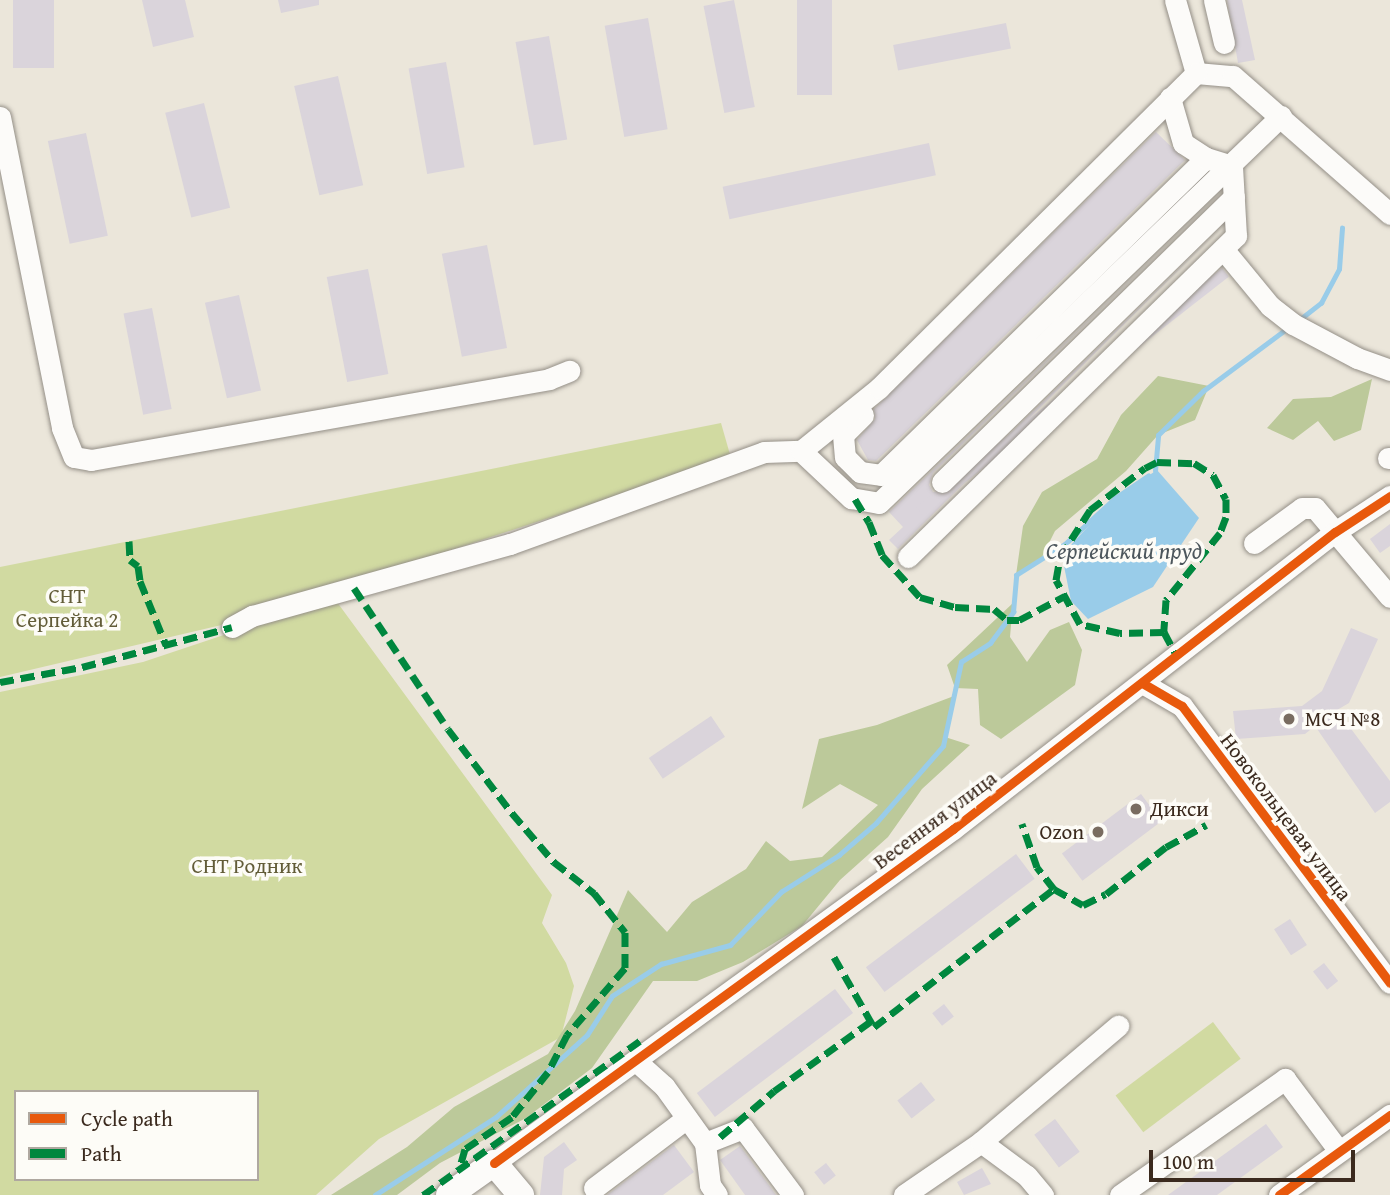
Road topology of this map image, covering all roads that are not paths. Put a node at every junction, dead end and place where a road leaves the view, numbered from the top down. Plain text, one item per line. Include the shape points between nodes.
1 (1175, 0) edge
2 (1214, 0) edge
3 (1224, 43) dead end
4 (1195, 73) junction
5 (1170, 98) junction
6 (1281, 116) junction
7 (0, 117) edge
8 (1206, 158) junction
9 (1231, 166) junction
10 (1234, 197) junction
11 (1390, 214) edge
12 (1223, 249) junction
13 (1390, 370) edge
14 (569, 371) dead end
15 (879, 388) junction
16 (802, 451) junction
17 (942, 482) dead end
18 (1390, 496) edge
19 (1335, 532) junction
20 (1255, 543) dead end
21 (908, 556) dead end
22 (1390, 597) edge
23 (232, 627) dead end
24 (1144, 684) junction
25 (1390, 983) edge
26 (1118, 1026) dead end
27 (636, 1061) junction
28 (1390, 1115) edge
29 (687, 1118) junction
30 (981, 1142) junction
31 (705, 1143) junction
32 (1339, 1151) junction
33 (494, 1163) junction
34 (594, 1188) dead end
35 (449, 1195) edge
36 (521, 1195) edge
37 (717, 1195) edge
38 (793, 1195) edge
39 (904, 1195) edge
40 (1043, 1195) edge
41 (1120, 1195) edge
42 (1279, 1195) edge

1 - 4 street
2 - 3 street
4 - 5 street
4 - 6 street via 1233,76
5 - 8 street via 1183,143
5 - 15 street
6 - 9 street via 1252,140
6 - 11 street
7 - 14 street via 62,428 74,457 91,460 550,379
8 - 9 street
8 - 15 street via 881,475 870,476 845,457 841,445
9 - 10 street
9 - 16 street via 879,503 851,498
10 - 12 street via 1236,236
10 - 17 street
12 - 13 street via 1270,306 1293,324
12 - 21 street
15 - 16 street
16 - 23 street via 764,452 510,544 252,616
18 - 19 street, Весенняя улица
19 - 20 street via 1311,507
19 - 22 street
19 - 24 street, Весенняя улица
24 - 25 street, Новокольцевая улица via 1182,706 1246,781
24 - 27 street, Весенняя улица
26 - 30 street
27 - 29 street via 664,1086
27 - 33 street, Весенняя улица
28 - 32 street
29 - 31 street
29 - 34 street
30 - 39 street
30 - 40 street via 1027,1176
31 - 37 street via 710,1185
31 - 38 street via 743,1128
32 - 41 street via 1285,1079
32 - 42 street
33 - 35 main road, Весенняя улица
33 - 36 main road

